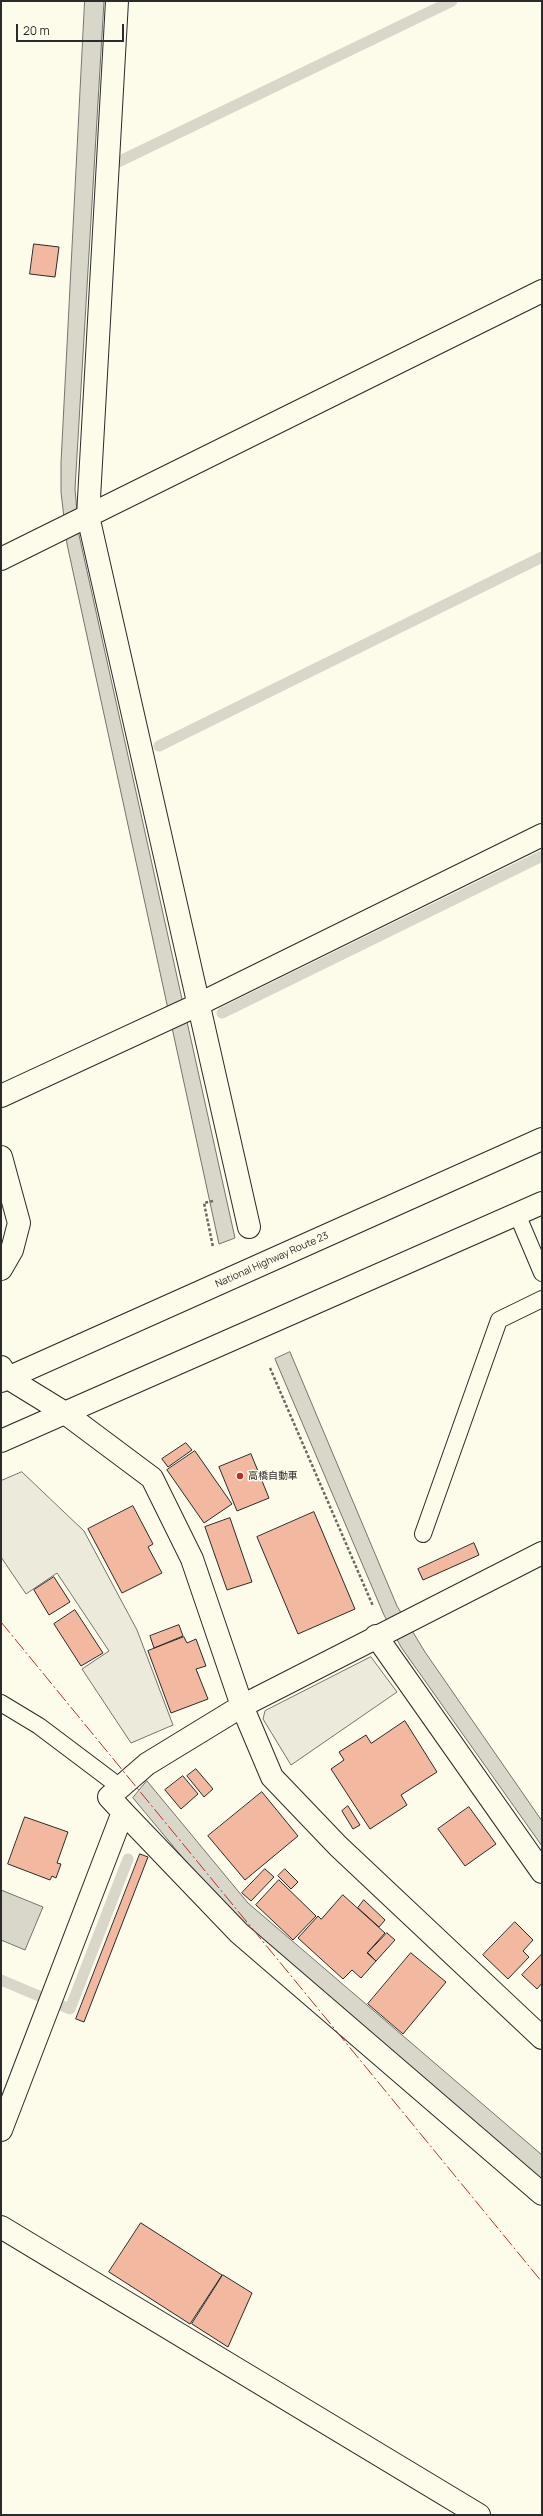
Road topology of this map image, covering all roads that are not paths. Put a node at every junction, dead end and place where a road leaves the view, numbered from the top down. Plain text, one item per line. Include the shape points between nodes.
1 (117, 1) edge
2 (542, 291) edge
3 (86, 517) junction
4 (1, 559) edge
5 (542, 835) edge
6 (195, 1006) junction
7 (1, 1096) edge
8 (542, 1139) edge
9 (1, 1157) edge
10 (542, 1203) edge
11 (517, 1214) junction
12 (249, 1227) dead end
13 (1, 1269) edge
14 (542, 1273) edge
15 (542, 1300) edge
16 (3, 1375) edge
17 (65, 1413) junction
18 (1, 1441) edge
19 (423, 1534) dead end
20 (542, 1553) edge
21 (383, 1633) junction
22 (1, 1703) edge
23 (242, 1706) junction
24 (120, 1787) junction
25 (123, 1812) junction
26 (542, 1872) edge
27 (542, 2038) edge
28 (1, 2130) edge
29 (542, 2194) edge
30 (1, 2227) edge
31 (479, 2515) edge

1 - 3 main road
2 - 3 main road
3 - 4 main road
3 - 6 main road
5 - 6 main road
6 - 7 main road
6 - 12 main road
8 - 16 main road, National Highway Route 23
9 - 13 main road via 19,1223 12,1250
10 - 11 main road
11 - 14 lane
11 - 17 main road
15 - 19 lane via 499,1320
16 - 17 main road
17 - 18 main road
17 - 23 main road via 152,1478 192,1559
20 - 21 main road
21 - 23 main road
21 - 26 main road
22 - 24 lane via 39,1726
23 - 24 main road via 146,1764
23 - 27 main road via 272,1777 338,1846
24 - 25 main road via 109,1797
25 - 28 main road
25 - 29 main road via 239,1934
30 - 31 main road

